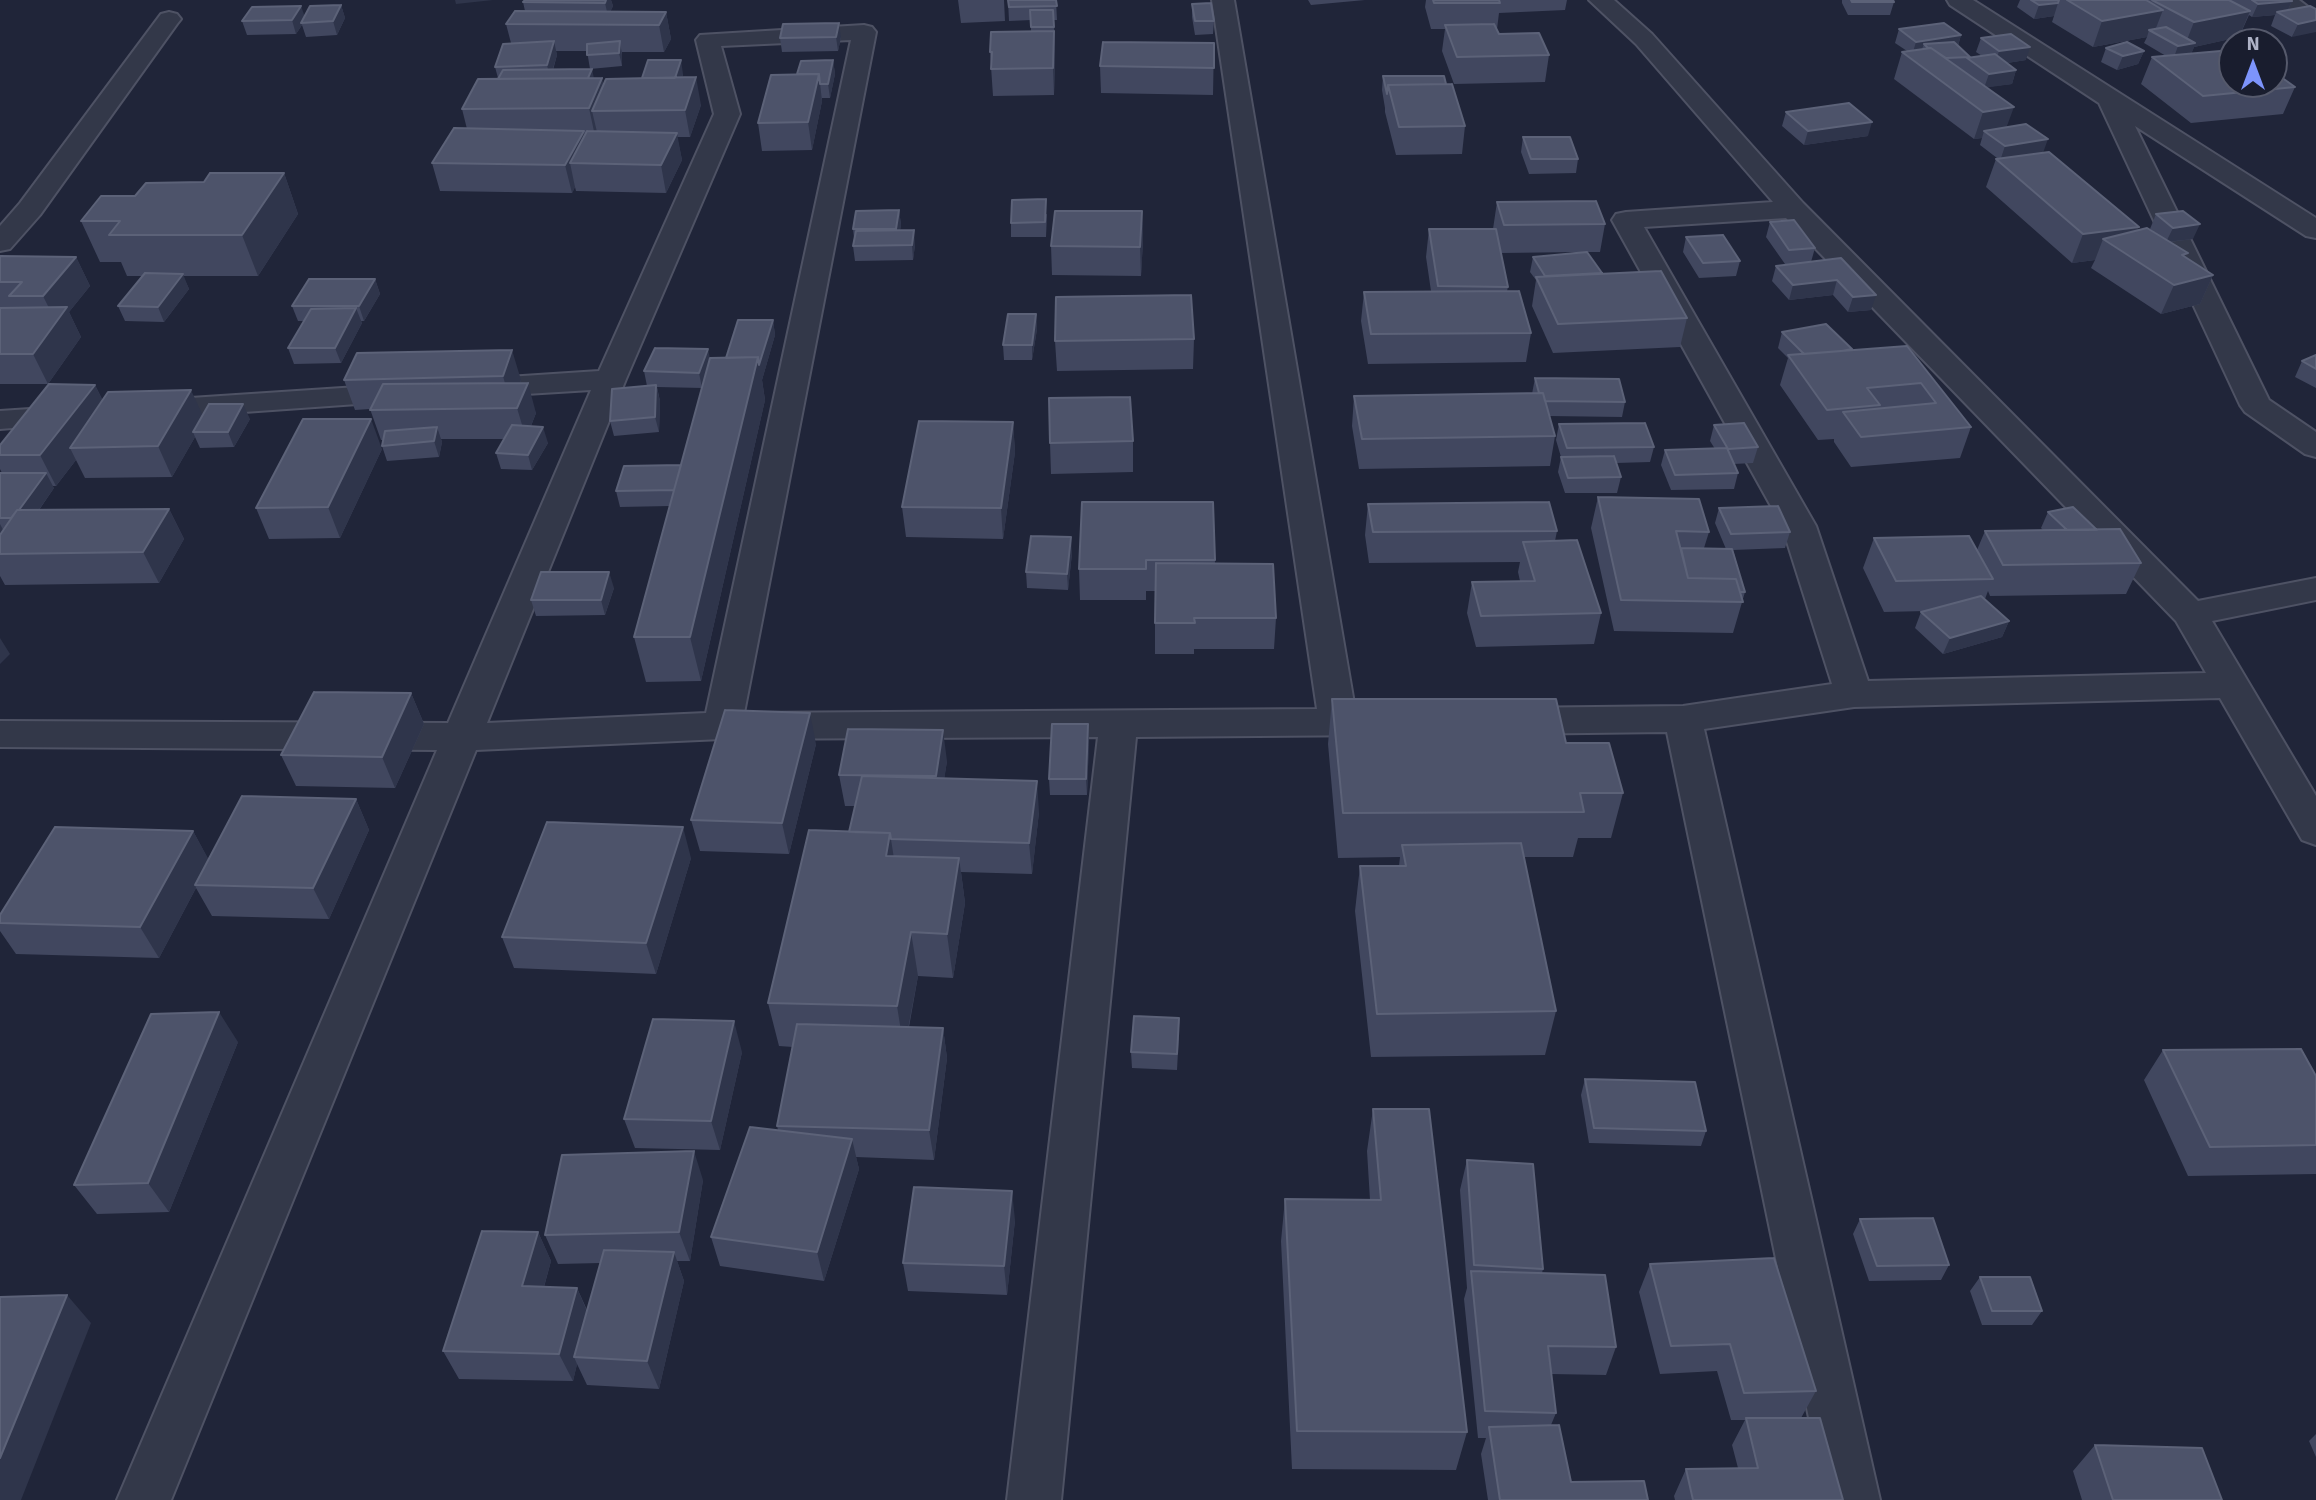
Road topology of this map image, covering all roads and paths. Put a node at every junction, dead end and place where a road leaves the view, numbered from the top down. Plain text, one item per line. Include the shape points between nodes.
1 (1223, 0) edge
2 (1600, 0) edge
3 (2006, 0) edge
4 (2286, 0) edge
5 (1963, 3) edge
6 (169, 19) dead end
7 (2316, 22) edge
8 (2109, 99) junction
9 (0, 208) edge
10 (30, 209) junction
11 (1793, 209) junction
12 (2316, 230) edge
13 (0, 243) edge
14 (611, 379) junction
15 (0, 420) edge
16 (2316, 447) edge
17 (2316, 589) edge
18 (2190, 614) junction
19 (2232, 685) junction
20 (1854, 694) junction
21 (1683, 719) junction
22 (1407, 722) edge
23 (1476, 722) edge
24 (1338, 723) junction
25 (1118, 725) junction
26 (722, 726) junction
27 (0, 734) edge
28 (464, 737) junction
29 (2316, 830) edge
30 (144, 1500) edge
31 (1034, 1500) edge
32 (1853, 1500) edge

1 - 24 street
2 - 11 street via 1644,39
3 - 5 street
4 - 7 street
5 - 8 street
6 - 10 street
8 - 12 street
8 - 16 street via 2256,405
9 - 10 street
10 - 13 street
11 - 18 street
11 - 20 street via 1626,220 1799,526
14 - 15 street
14 - 26 street via 727,114 708,40 864,32
14 - 28 street
17 - 18 street
18 - 19 street
19 - 20 street
19 - 29 street
20 - 21 street
21 - 23 street
21 - 32 street
22 - 24 street
24 - 25 street
25 - 26 street
25 - 31 street
26 - 28 street
27 - 28 street
28 - 30 street

